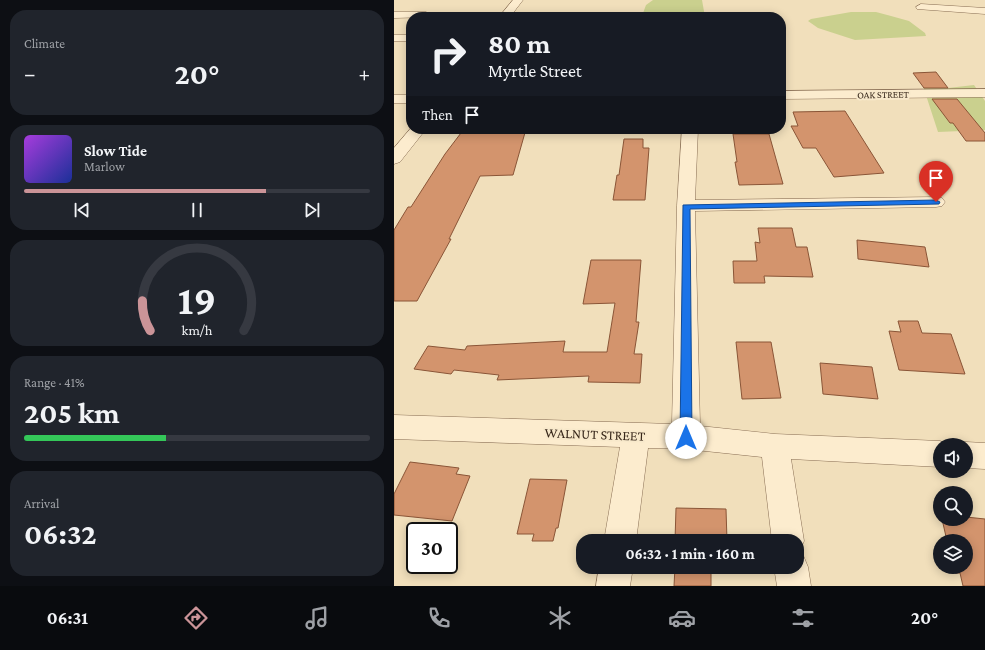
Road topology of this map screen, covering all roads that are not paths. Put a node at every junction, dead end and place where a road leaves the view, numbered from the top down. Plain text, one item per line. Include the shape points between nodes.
1 (518, 0) edge
2 (921, 8) dead end
3 (985, 11) edge
4 (508, 12) edge
5 (394, 15) edge
6 (406, 15) edge
7 (394, 38) edge
8 (406, 38) edge
9 (985, 93) edge
10 (786, 95) edge
11 (394, 99) edge
12 (406, 99) edge
13 (414, 134) edge
14 (690, 134) edge
15 (394, 159) edge
16 (936, 202) dead end
17 (686, 206) junction
18 (394, 427) edge
19 (636, 436) junction
20 (686, 438) junction
21 (775, 446) junction
22 (933, 454) edge
23 (973, 456) edge
24 (985, 456) edge
25 (621, 534) edge
26 (787, 534) edge
27 (615, 574) edge
28 (792, 574) edge
29 (613, 586) edge
30 (794, 586) edge

1 - 4 street
2 - 3 street
5 - 6 street
7 - 8 street
9 - 10 street, OAK STREET
11 - 12 street
13 - 15 street
14 - 17 street
16 - 17 street
17 - 20 street
18 - 19 street, WALNUT STREET
19 - 20 street, WALNUT STREET
19 - 25 street
20 - 21 street, WALNUT STREET
21 - 22 street, WALNUT STREET
21 - 26 street
23 - 24 street
27 - 29 street
28 - 30 street

